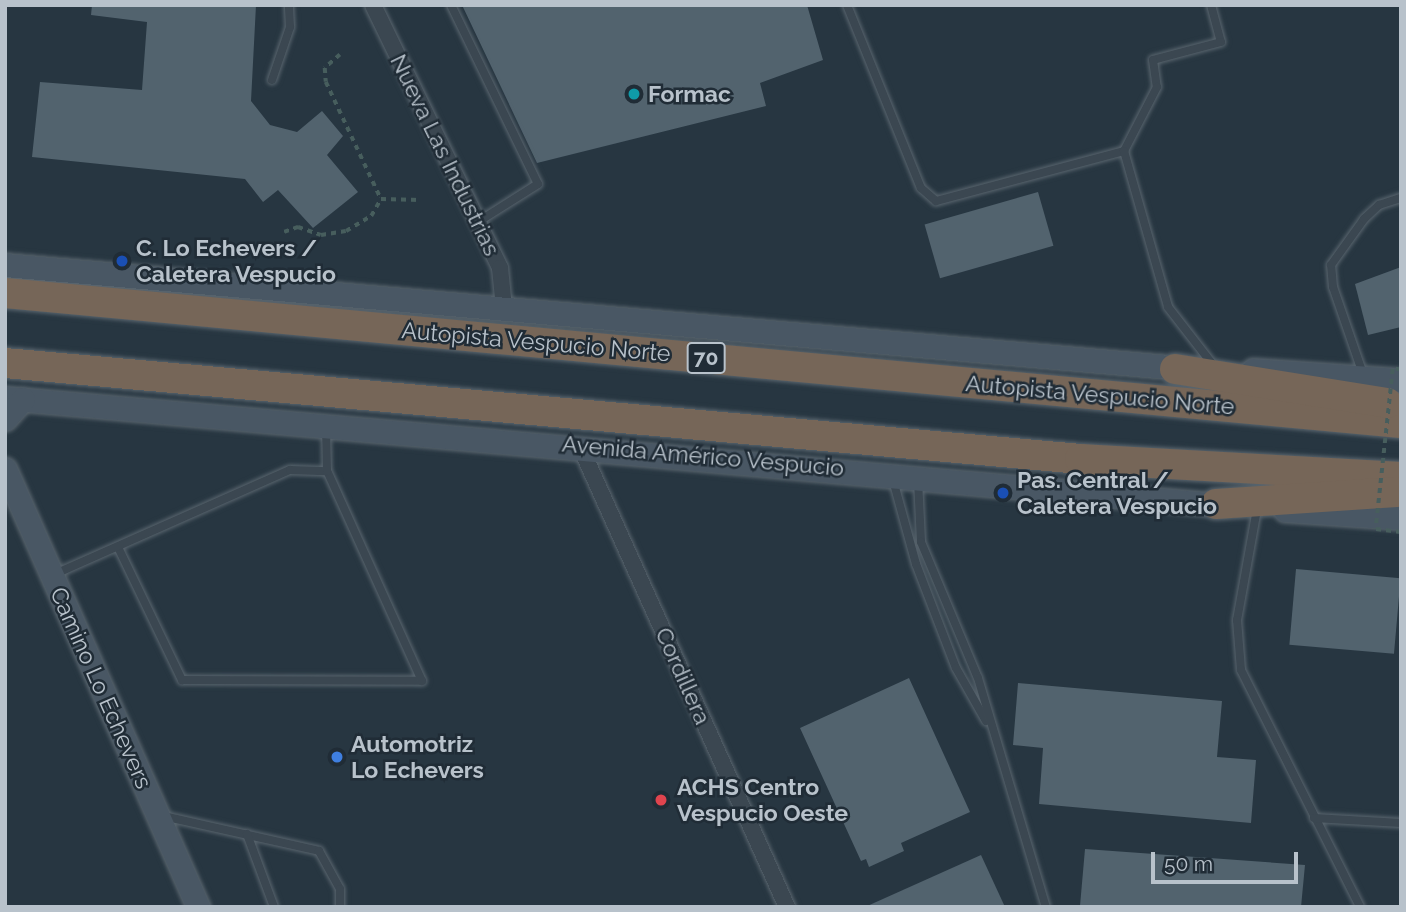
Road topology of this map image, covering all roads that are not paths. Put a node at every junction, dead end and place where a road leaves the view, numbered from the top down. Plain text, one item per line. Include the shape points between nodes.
1 (289, 5) edge
2 (373, 5) edge
3 (451, 5) edge
4 (846, 5) edge
5 (1211, 5) edge
6 (272, 80) dead end
7 (1124, 151) junction
8 (1401, 198) edge
9 (477, 222) junction
10 (7, 284) edge
11 (504, 308) junction
12 (5, 363) edge
13 (1215, 368) junction
14 (1175, 369) junction
15 (5, 376) edge
16 (1364, 376) junction
17 (1401, 380) edge
18 (14, 399) edge
19 (1401, 405) edge
20 (5, 419) edge
21 (1401, 423) edge
22 (326, 425) junction
23 (580, 446) junction
24 (5, 469) edge
25 (327, 471) junction
26 (892, 472) junction
27 (919, 475) junction
28 (1401, 477) edge
29 (1401, 492) edge
30 (1216, 504) junction
31 (1257, 509) junction
32 (1401, 517) edge
33 (118, 547) junction
34 (52, 575) junction
35 (989, 727) junction
36 (157, 815) junction
37 (1314, 818) junction
38 (1401, 823) edge
39 (247, 834) junction
40 (198, 907) edge
41 (274, 907) edge
42 (340, 907) edge
43 (787, 907) edge
44 (1046, 907) edge
45 (1360, 907) edge

1 - 6 lane via 290,27
2 - 9 street, Nueva Las Industrias
3 - 9 lane via 538,184
4 - 7 lane via 921,188 936,201
5 - 7 lane via 1221,41 1153,60 1157,87
7 - 13 lane via 1168,307
8 - 16 lane via 1379,205 1364,219 1332,265 1333,288
9 - 11 street, Nueva Las Industrias via 504,279
10 - 11 main road
10 - 21 highway, Autopista Vespucio Norte / 70
11 - 14 main road
12 - 28 highway via 1067,457
13 - 14 main road
13 - 16 main road
14 - 19 highway
15 - 18 main road
16 - 17 main road
18 - 20 main road
18 - 22 main road, Avenida Américo Vespucio
22 - 23 main road, Avenida Américo Vespucio
22 - 25 lane
23 - 26 main road, Avenida Américo Vespucio
23 - 43 street, Cordillera
24 - 34 main road, Camino Lo Echevers
25 - 33 lane via 290,470
25 - 33 lane via 422,681 183,680
26 - 27 main road, Avenida Américo Vespucio
26 - 35 lane via 908,539 956,668
27 - 30 main road, Avenida Américo Vespucio
27 - 35 lane via 921,542 978,678
29 - 30 highway
30 - 31 main road, Avenida Américo Vespucio
31 - 32 main road, Avenida Américo Vespucio
31 - 37 lane via 1237,620 1241,670
33 - 34 lane
34 - 36 main road, Camino Lo Echevers
35 - 44 lane
36 - 39 lane
36 - 40 main road, Camino Lo Echevers
37 - 38 lane
37 - 45 lane
39 - 41 lane
39 - 42 lane via 319,852 340,889

